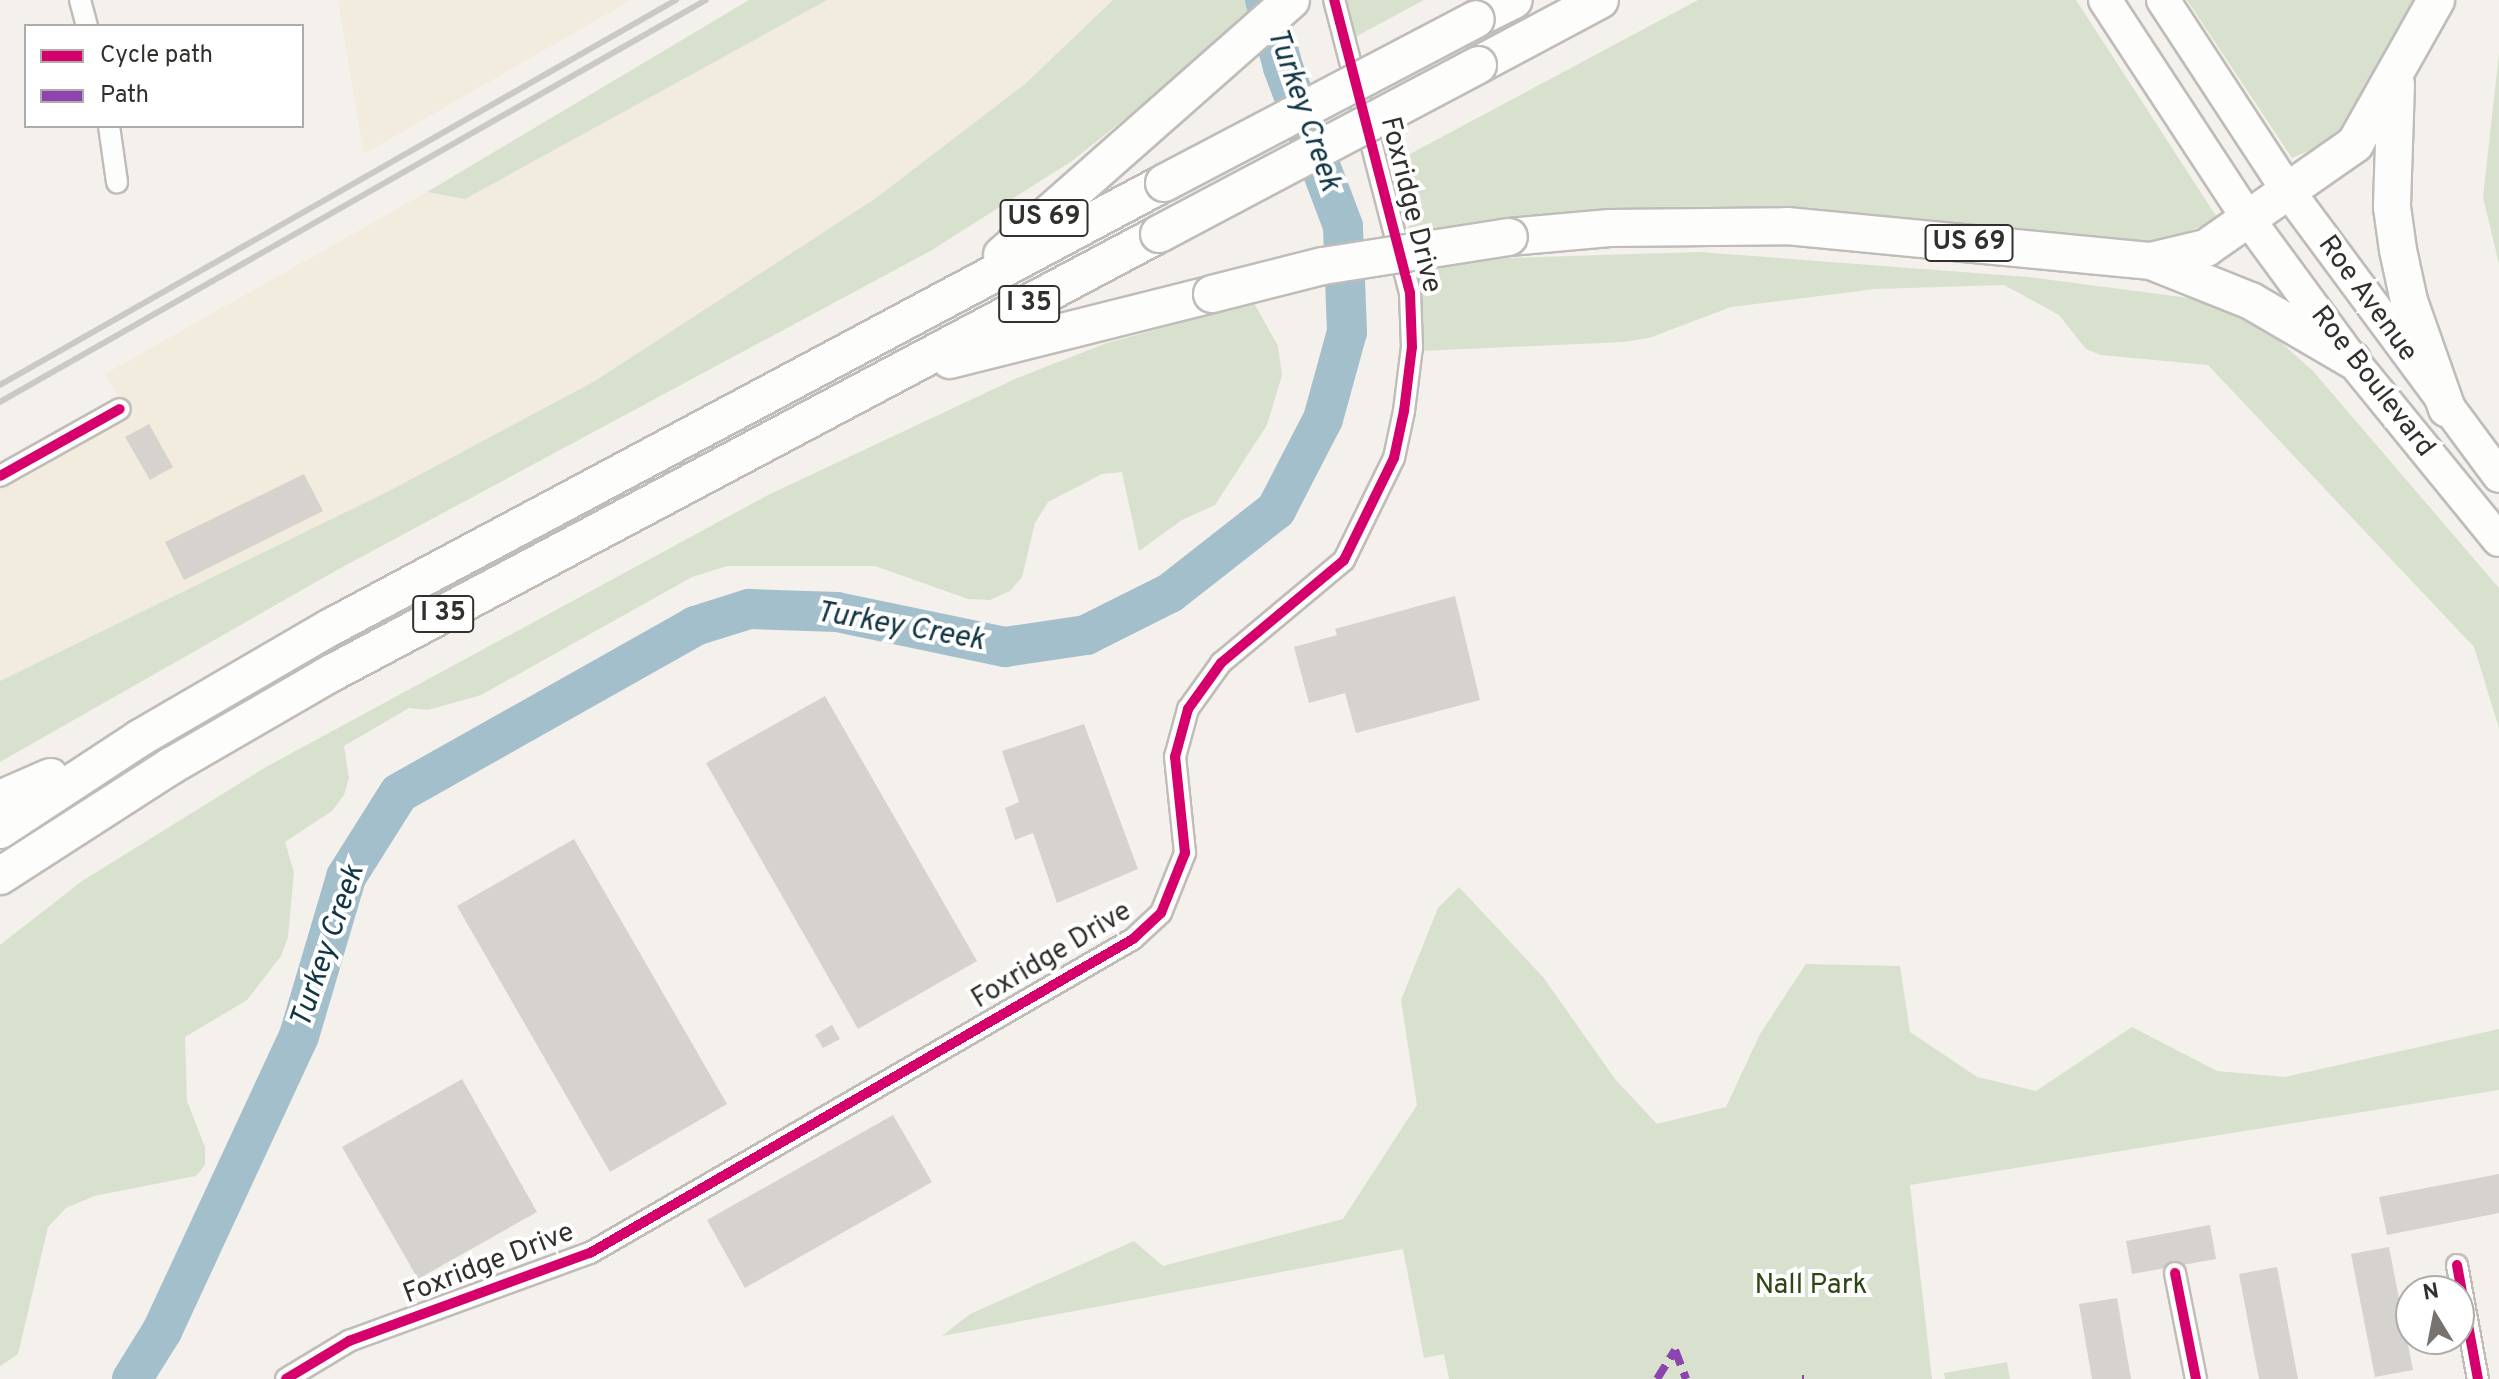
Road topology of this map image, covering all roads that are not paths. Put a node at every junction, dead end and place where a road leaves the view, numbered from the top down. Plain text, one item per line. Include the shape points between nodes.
1 (80, 0) edge
2 (1291, 0) edge
3 (1334, 0) edge
4 (1514, 0) edge
5 (1600, 0) edge
6 (2105, 0) edge
7 (2163, 0) edge
8 (2436, 0) edge
9 (86, 24) edge
10 (2397, 74) junction
11 (109, 128) edge
12 (117, 182) dead end
13 (2286, 188) junction
14 (2249, 220) junction
15 (2151, 261) junction
16 (953, 298) junction
17 (2352, 360) junction
18 (898, 373) junction
19 (120, 409) dead end
20 (2447, 409) junction
21 (0, 476) edge
22 (2499, 476) edge
23 (2499, 540) edge
24 (140, 738) junction
25 (0, 799) edge
26 (0, 830) edge
27 (0, 876) edge
28 (2457, 1265) dead end
29 (2175, 1273) dead end
30 (286, 1379) edge
31 (2196, 1379) edge
32 (2478, 1379) edge

1 - 9 street
2 - 16 highway, US 69
3 - 30 street, Foxridge Drive via 1412,309 1399,441 1379,496 1344,560 1221,663 1194,697 1175,757 1185,853 1161,913 1133,939 590,1253 349,1341
4 - 16 highway, I 35, bridge
5 - 18 highway, I 35, bridge
6 - 14 main road, Roe Boulevard
7 - 13 main road, Roe Avenue
8 - 10 highway
10 - 13 highway via 2355,144
10 - 20 highway via 2392,207 2398,250 2409,301
11 - 12 street
13 - 14 highway, US 69
13 - 20 main road, Roe Avenue
14 - 15 highway, US 69 via 2206,248
14 - 17 main road, Roe Boulevard
15 - 17 highway via 2251,301
15 - 18 highway, US 69, bridge via 1787,226 1625,227 1509,237 1323,266
16 - 24 highway, I 35 via 345,619
17 - 23 main road, Roe Boulevard
18 - 27 highway, I 35 via 326,676 171,766
19 - 21 street
20 - 22 main road, Roe Boulevard
24 - 25 highway
24 - 26 highway, I 35
28 - 32 street
29 - 31 street

